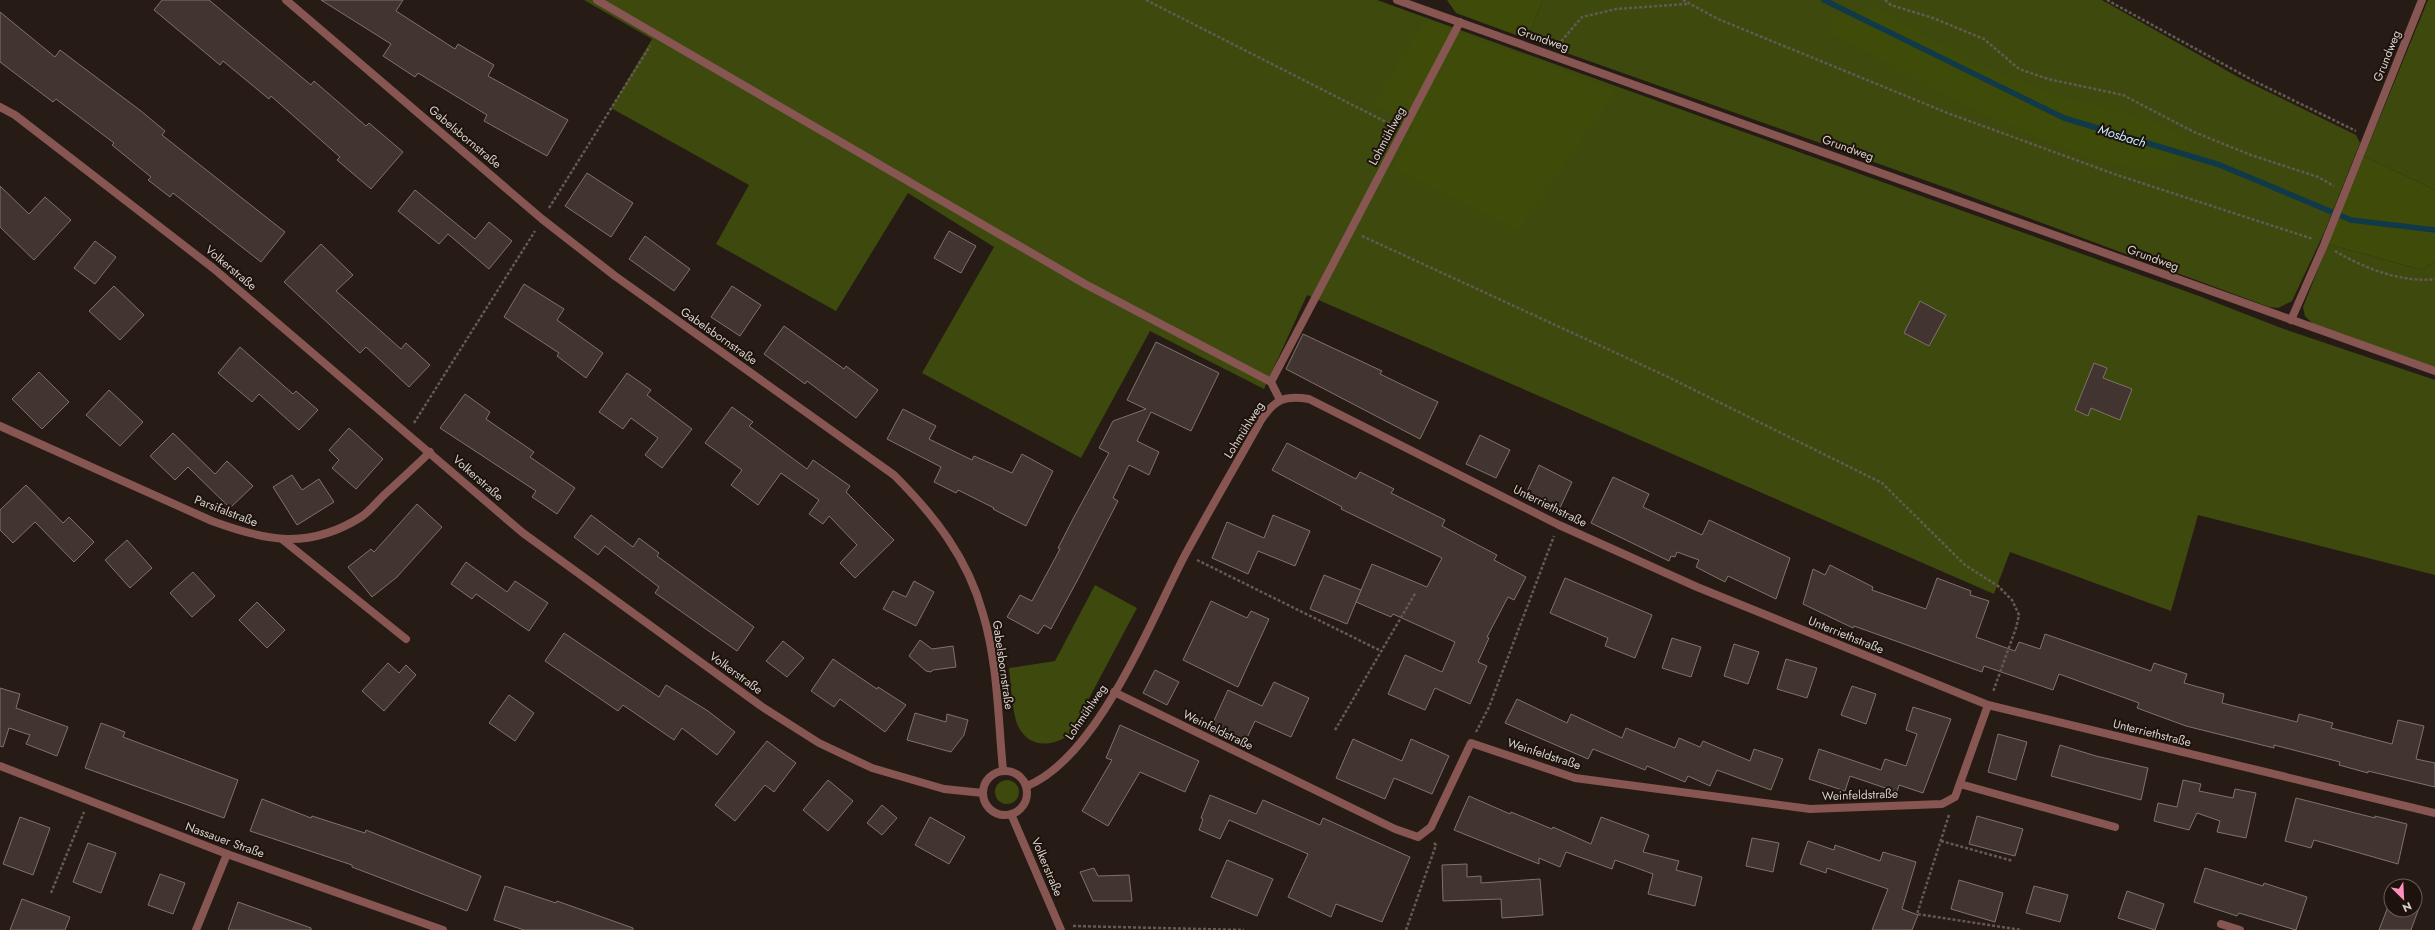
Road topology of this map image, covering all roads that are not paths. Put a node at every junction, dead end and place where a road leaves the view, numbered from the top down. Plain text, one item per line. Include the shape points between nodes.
1 (286, 0) edge
2 (597, 0) edge
3 (1397, 0) edge
4 (2422, 0) edge
5 (1460, 22) junction
6 (0, 106) edge
7 (2291, 320) junction
8 (2435, 371) edge
9 (1271, 382) junction
10 (1280, 400) junction
11 (0, 426) edge
12 (430, 452) junction
13 (283, 540) junction
14 (406, 639) dead end
15 (1114, 692) junction
16 (1988, 705) junction
17 (0, 766) edge
18 (1003, 770) junction
19 (1960, 784) junction
20 (1026, 786) junction
21 (983, 793) junction
22 (2435, 813) edge
23 (1011, 814) junction
24 (2115, 827) dead end
25 (227, 854) junction
26 (2221, 924) dead end
27 (425, 927) edge
28 (1060, 928) edge
29 (196, 930) edge
30 (443, 930) edge
31 (2240, 930) edge

1 - 18 street, Gabelsbornstraße via 542,219 684,326 894,475 924,504 949,538 962,562 983,613 992,654
2 - 9 street via 1084,284
3 - 5 street, Grundweg
4 - 7 street, Grundweg via 2324,245
5 - 7 street, Grundweg
5 - 9 street, Lohmühlweg
6 - 12 street, Volkerstraße via 213,268
7 - 8 street, Grundweg
9 - 10 street, Lohmühlweg
10 - 15 street, Lohmühlweg via 1270,407 1261,420 1186,554
10 - 16 street, Unterriethstraße via 1294,396 1310,399 1559,524 1697,587
11 - 13 street, Parsifalstraße via 212,521 248,534
12 - 13 street, Parsifalstraße via 362,516 337,530
12 - 21 street, Volkerstraße via 523,533 761,706 819,743 872,768 944,789
13 - 14 street
15 - 19 street, Weinfeldstraße via 1395,829 1418,836 1431,827 1471,743 1574,778 1810,809 1942,804 1955,797
15 - 20 street, Lohmühlweg via 1087,736 1072,754 1042,780
16 - 19 street
16 - 22 street, Unterriethstraße
17 - 25 street, Nassauer Straße
18 - 20 street via 1020,776
18 - 21 street via 986,780
19 - 24 street
20 - 23 street via 1026,800 1023,806
21 - 23 street via 984,800 992,811 1004,815
23 - 28 street, Volkerstraße
25 - 27 street, Nassauer Straße
25 - 29 street
26 - 31 street
27 - 30 street, Nassauer Straße

